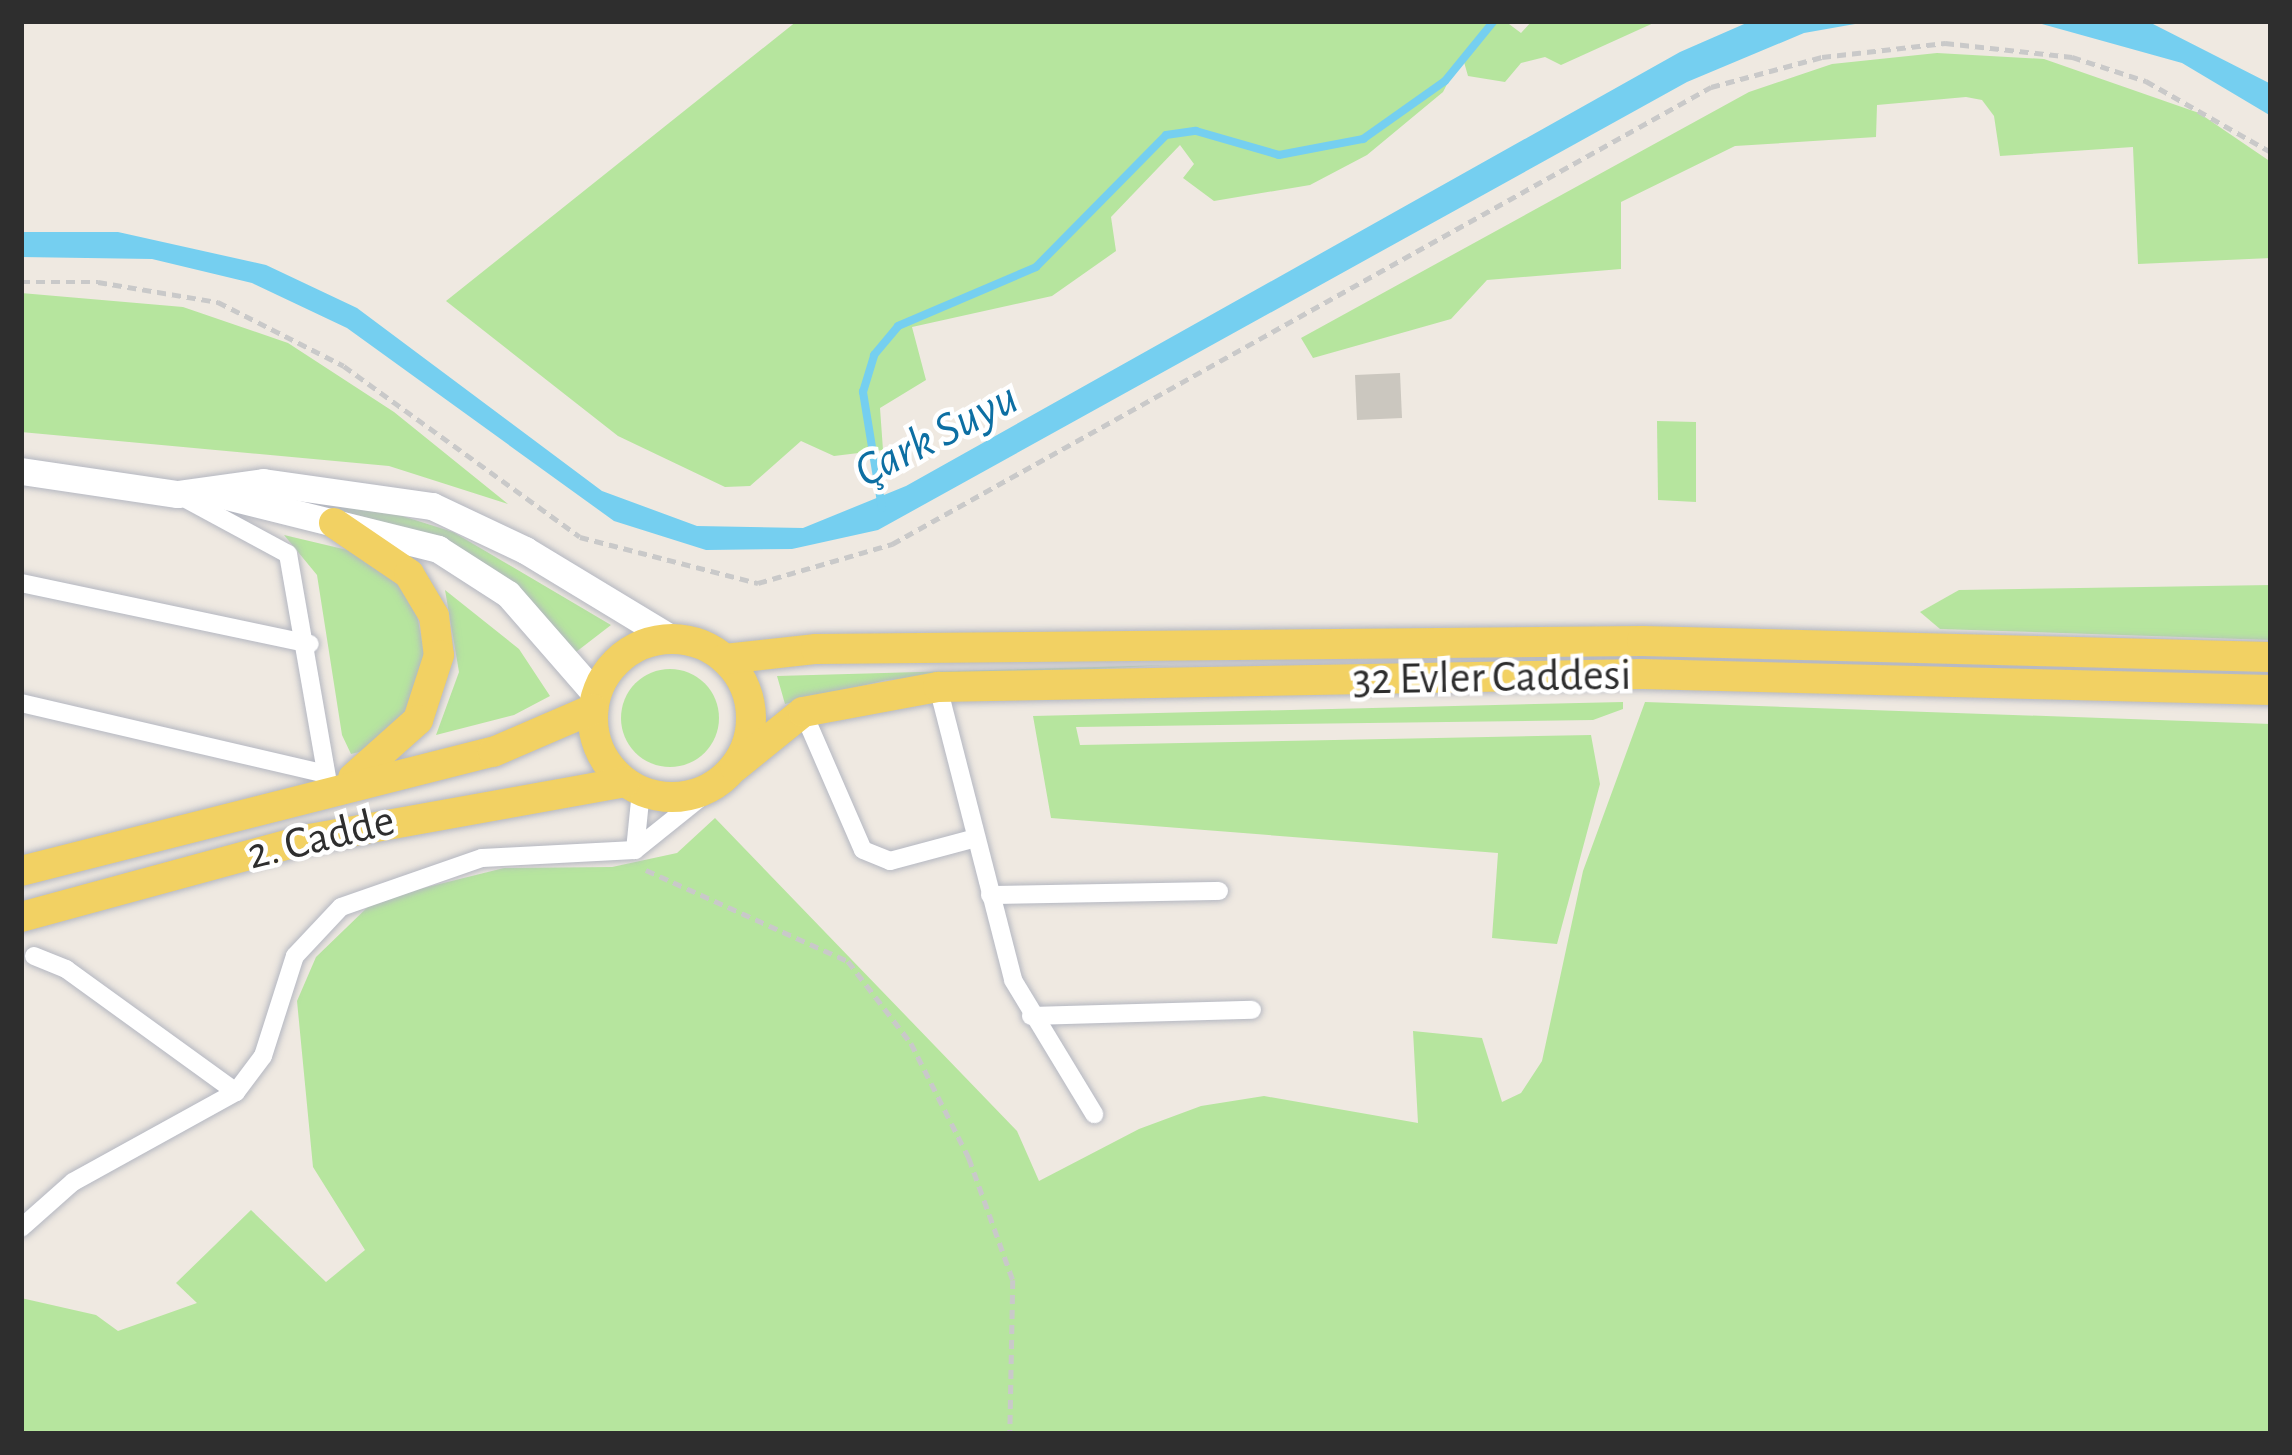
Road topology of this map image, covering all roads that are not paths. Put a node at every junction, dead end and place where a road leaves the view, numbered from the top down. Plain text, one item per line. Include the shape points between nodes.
1 (21, 471) edge
2 (208, 492) junction
3 (177, 494) junction
4 (334, 523) junction
5 (21, 583) edge
6 (671, 639) junction
7 (310, 644) junction
8 (2271, 657) edge
9 (725, 659) junction
10 (938, 687) junction
11 (2271, 690) edge
12 (595, 702) junction
13 (21, 703) edge
14 (803, 712) junction
15 (726, 776) junction
16 (332, 783) junction
17 (633, 787) junction
18 (976, 838) junction
19 (627, 853) junction
20 (21, 871) edge
21 (1219, 891) dead end
22 (990, 895) junction
23 (21, 917) edge
24 (34, 956) dead end
25 (1252, 1010) dead end
26 (1031, 1016) junction
27 (236, 1092) junction
28 (1094, 1114) dead end
29 (21, 1228) edge

1 - 3 main road
2 - 3 main road
2 - 4 main road
2 - 6 main road via 262,482 432,506 525,550
3 - 7 street via 288,554
4 - 12 main road via 438,549 490,582
4 - 16 main road via 409,574 434,616 439,655 418,720
5 - 7 street
6 - 9 main road
6 - 12 main road via 625,654
7 - 16 street
8 - 9 main road, 32 Evler Caddesi via 1642,640 816,649
9 - 15 main road via 740,677 752,724
10 - 11 main road, 32 Evler Caddesi via 1642,674
10 - 14 main road, 32 Evler Caddesi
10 - 18 street
12 - 16 main road, 2. Cadde via 493,752
12 - 17 main road via 595,736
13 - 16 street
14 - 15 main road, 32 Evler Caddesi
14 - 18 street via 863,850 890,861
15 - 17 main road via 679,797
15 - 19 street
16 - 20 main road, 2. Cadde
17 - 19 street
17 - 23 main road, 2. Cadde via 349,830
18 - 22 street
19 - 27 street via 482,858 341,908 295,956 263,1056
21 - 22 street
22 - 26 street
24 - 27 street via 66,969
25 - 26 street
26 - 28 street
27 - 29 street via 74,1182

